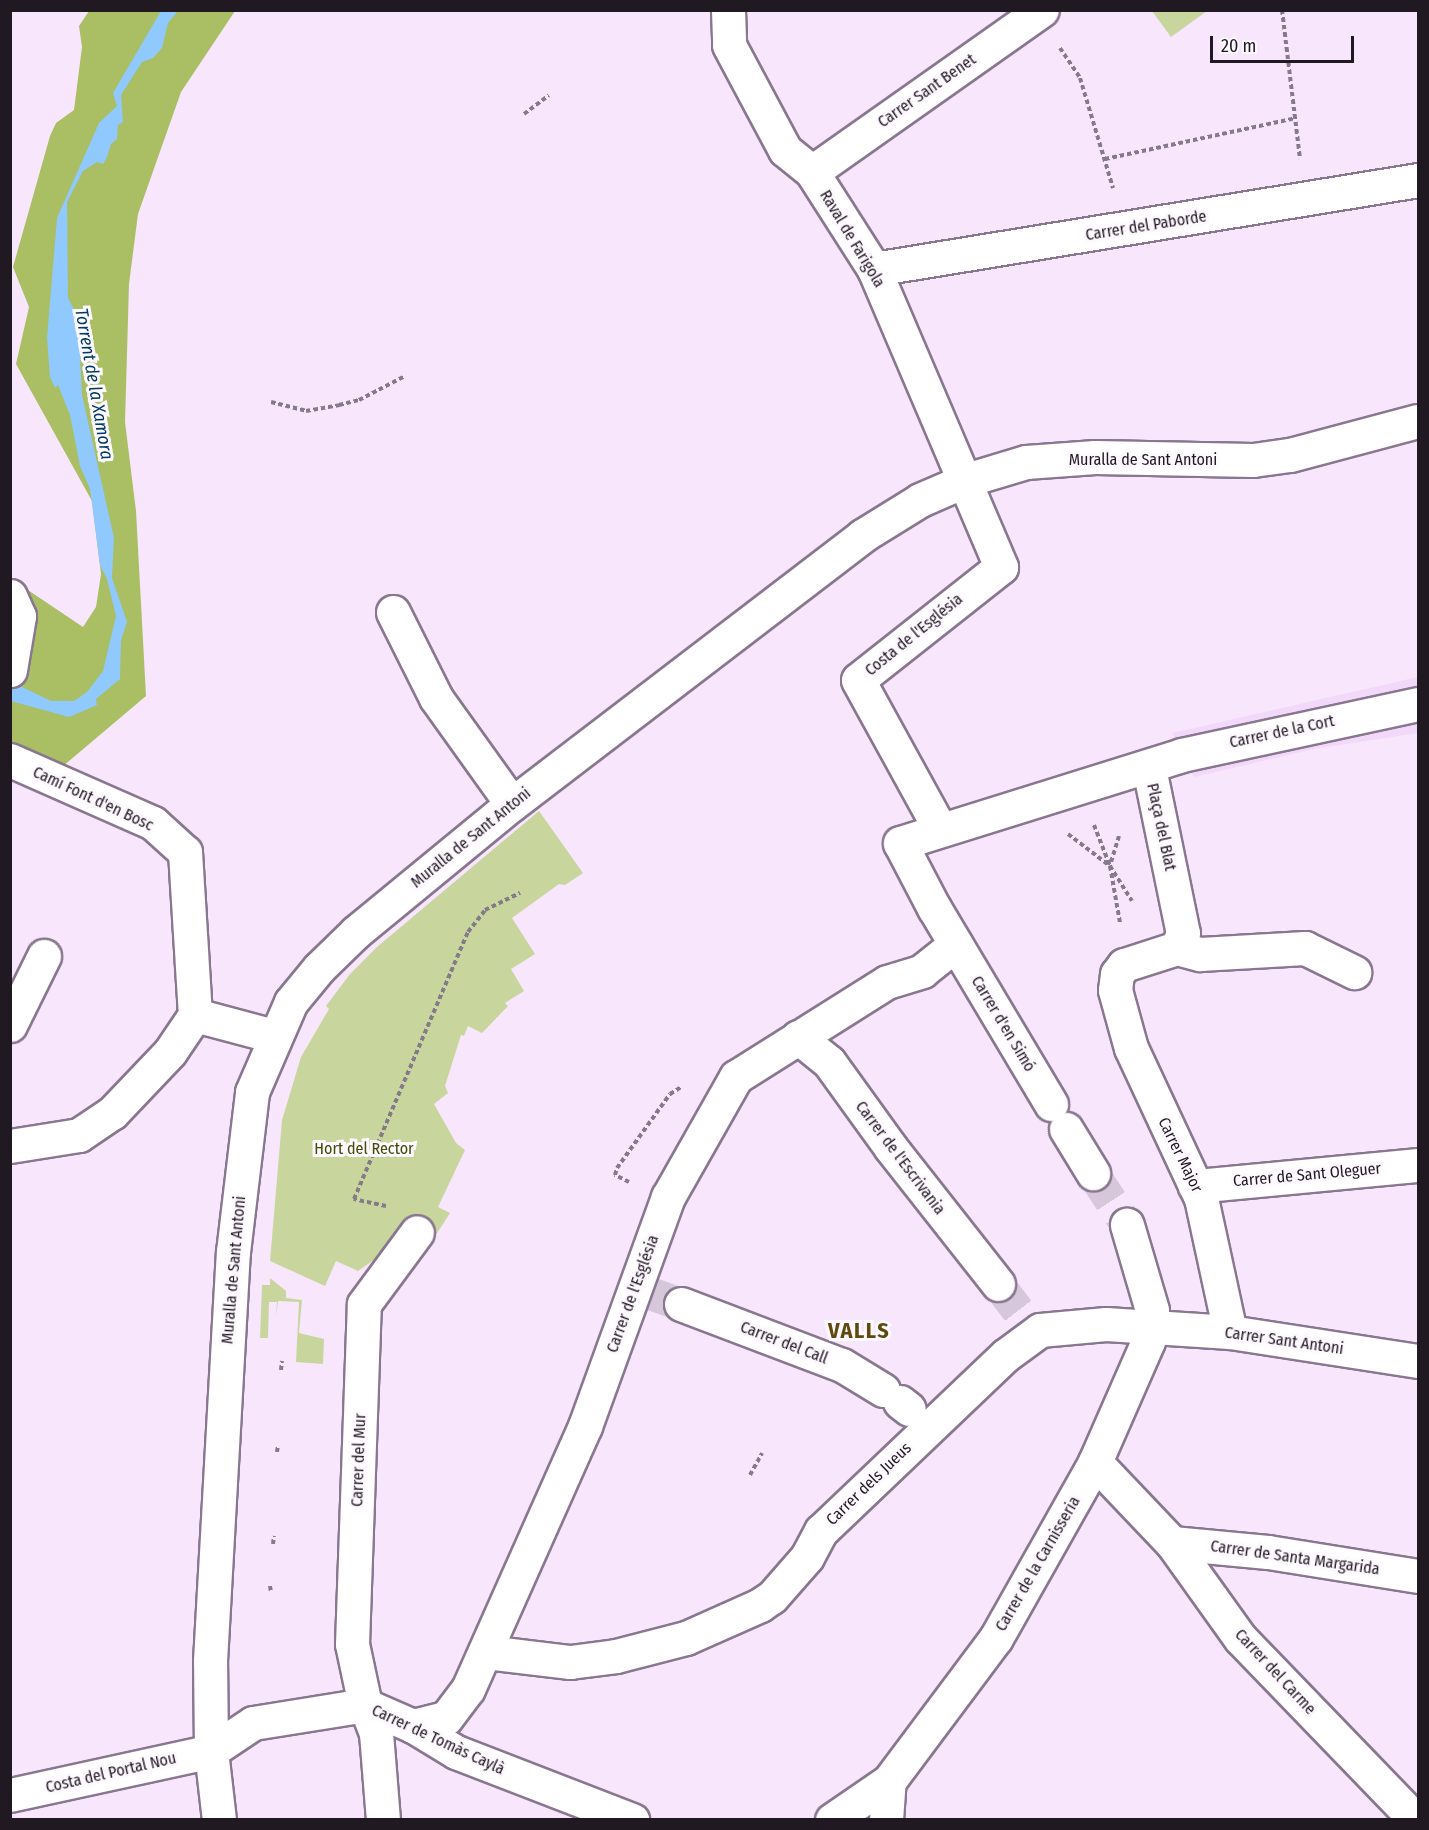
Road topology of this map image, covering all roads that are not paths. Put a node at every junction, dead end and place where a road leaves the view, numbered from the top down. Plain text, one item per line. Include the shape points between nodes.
1 (728, 10) edge
2 (1042, 10) edge
3 (812, 172) junction
4 (1419, 180) edge
5 (874, 269) junction
6 (1419, 421) edge
7 (966, 480) junction
8 (10, 596) edge
9 (393, 612) dead end
10 (13, 659) edge
11 (1419, 704) edge
12 (10, 760) edge
13 (1149, 768) junction
14 (512, 804) junction
15 (940, 830) junction
16 (956, 944) junction
17 (1188, 951) junction
18 (44, 956) dead end
19 (1354, 972) dead end
20 (195, 1015) junction
21 (10, 1025) edge
22 (274, 1036) junction
23 (798, 1037) junction
24 (10, 1146) edge
25 (1419, 1165) edge
26 (1093, 1173) tunnel mouth
27 (1198, 1186) junction
28 (1127, 1225) tunnel mouth
29 (417, 1232) dead end
30 (998, 1284) tunnel mouth
31 (681, 1304) tunnel mouth
32 (1150, 1325) junction
33 (1230, 1332) junction
34 (1419, 1361) edge
35 (903, 1404) junction
36 (1095, 1462) junction
37 (1172, 1543) junction
38 (1419, 1576) edge
39 (486, 1652) junction
40 (364, 1705) junction
41 (412, 1726) junction
42 (211, 1751) junction
43 (889, 1781) junction
44 (10, 1795) edge
45 (592, 1814) edge
46 (219, 1820) edge
47 (383, 1820) edge
48 (632, 1820) edge
49 (832, 1820) edge
50 (886, 1820) edge
51 (1416, 1820) edge

1 - 3 street, Raval de Farigola via 729,45 785,150
2 - 3 street, Carrer Sant Benet
3 - 5 street, Raval de Farigola
4 - 5 street, Carrer del Paborde
5 - 7 street, Raval de Farigola
6 - 7 street, Muralla de Sant Antoni via 1290,455 1237,461 1095,457 1026,462
7 - 14 street, Muralla de Sant Antoni via 920,500 862,536
7 - 15 street, Costa de l'Església via 1001,567 858,680
8 - 10 street via 19,616
9 - 14 street via 436,698
11 - 13 street, Carrer de la Cort via 1247,738
12 - 20 street, Camí Font d'en Bosc via 153,823 185,852
13 - 15 street, Plaça del Blat
13 - 17 street, Plaça del Blat
14 - 22 street, Muralla de Sant Antoni via 356,932 291,1002
15 - 16 street via 900,843
16 - 23 street, Carrer de l'Església via 922,970 887,982
16 - 26 street, Carrer d'en Simó
17 - 19 street via 1305,948
17 - 27 street, Carrer Major via 1124,966 1114,983 1131,1048
18 - 21 street
20 - 22 street
20 - 24 street via 170,1052 112,1113 79,1136
22 - 42 street, Muralla de Sant Antoni via 252,1092 233,1252 210,1661
23 - 30 street, Carrer de l'Escrivania via 829,1062
23 - 39 street, Carrer de l'Església via 736,1077 668,1197 640,1289
25 - 27 street, Carrer de Sant Oleguer
27 - 33 street, Carrer Major
28 - 32 street via 1152,1310
29 - 40 street, Carrer del Mur via 364,1304 352,1644
31 - 35 street, Carrer del Call via 842,1365
32 - 33 street, Carrer Sant Antoni
32 - 35 street, Carrer dels Jueus via 1031,1328
32 - 36 street, Carrer de la Carnisseria via 1148,1341
33 - 34 street, Carrer Sant Antoni
35 - 39 street, Carrer dels Jueus via 807,1557 760,1605 686,1638 616,1656 570,1662
36 - 37 street, Carrer del Carme
36 - 43 street, Carrer de la Carnisseria via 996,1638
37 - 38 street, Carrer de Santa Margarida via 1268,1552
37 - 51 street, Carrer del Carme via 1240,1638
39 - 41 street, Carrer de l'Església via 468,1689 446,1718
40 - 41 street, Carrer de Tomàs Caylà
40 - 42 street, Carrer de Tomàs Caylà via 244,1726
40 - 47 street, Carrer del Mur via 376,1733
41 - 45 street, Carrer de Tomàs Caylà via 456,1752
42 - 44 street, Costa del Portal Nou
42 - 46 street, Muralla de Sant Antoni
43 - 49 street
43 - 50 street
45 - 48 street, Carrer de Tomàs Caylà

